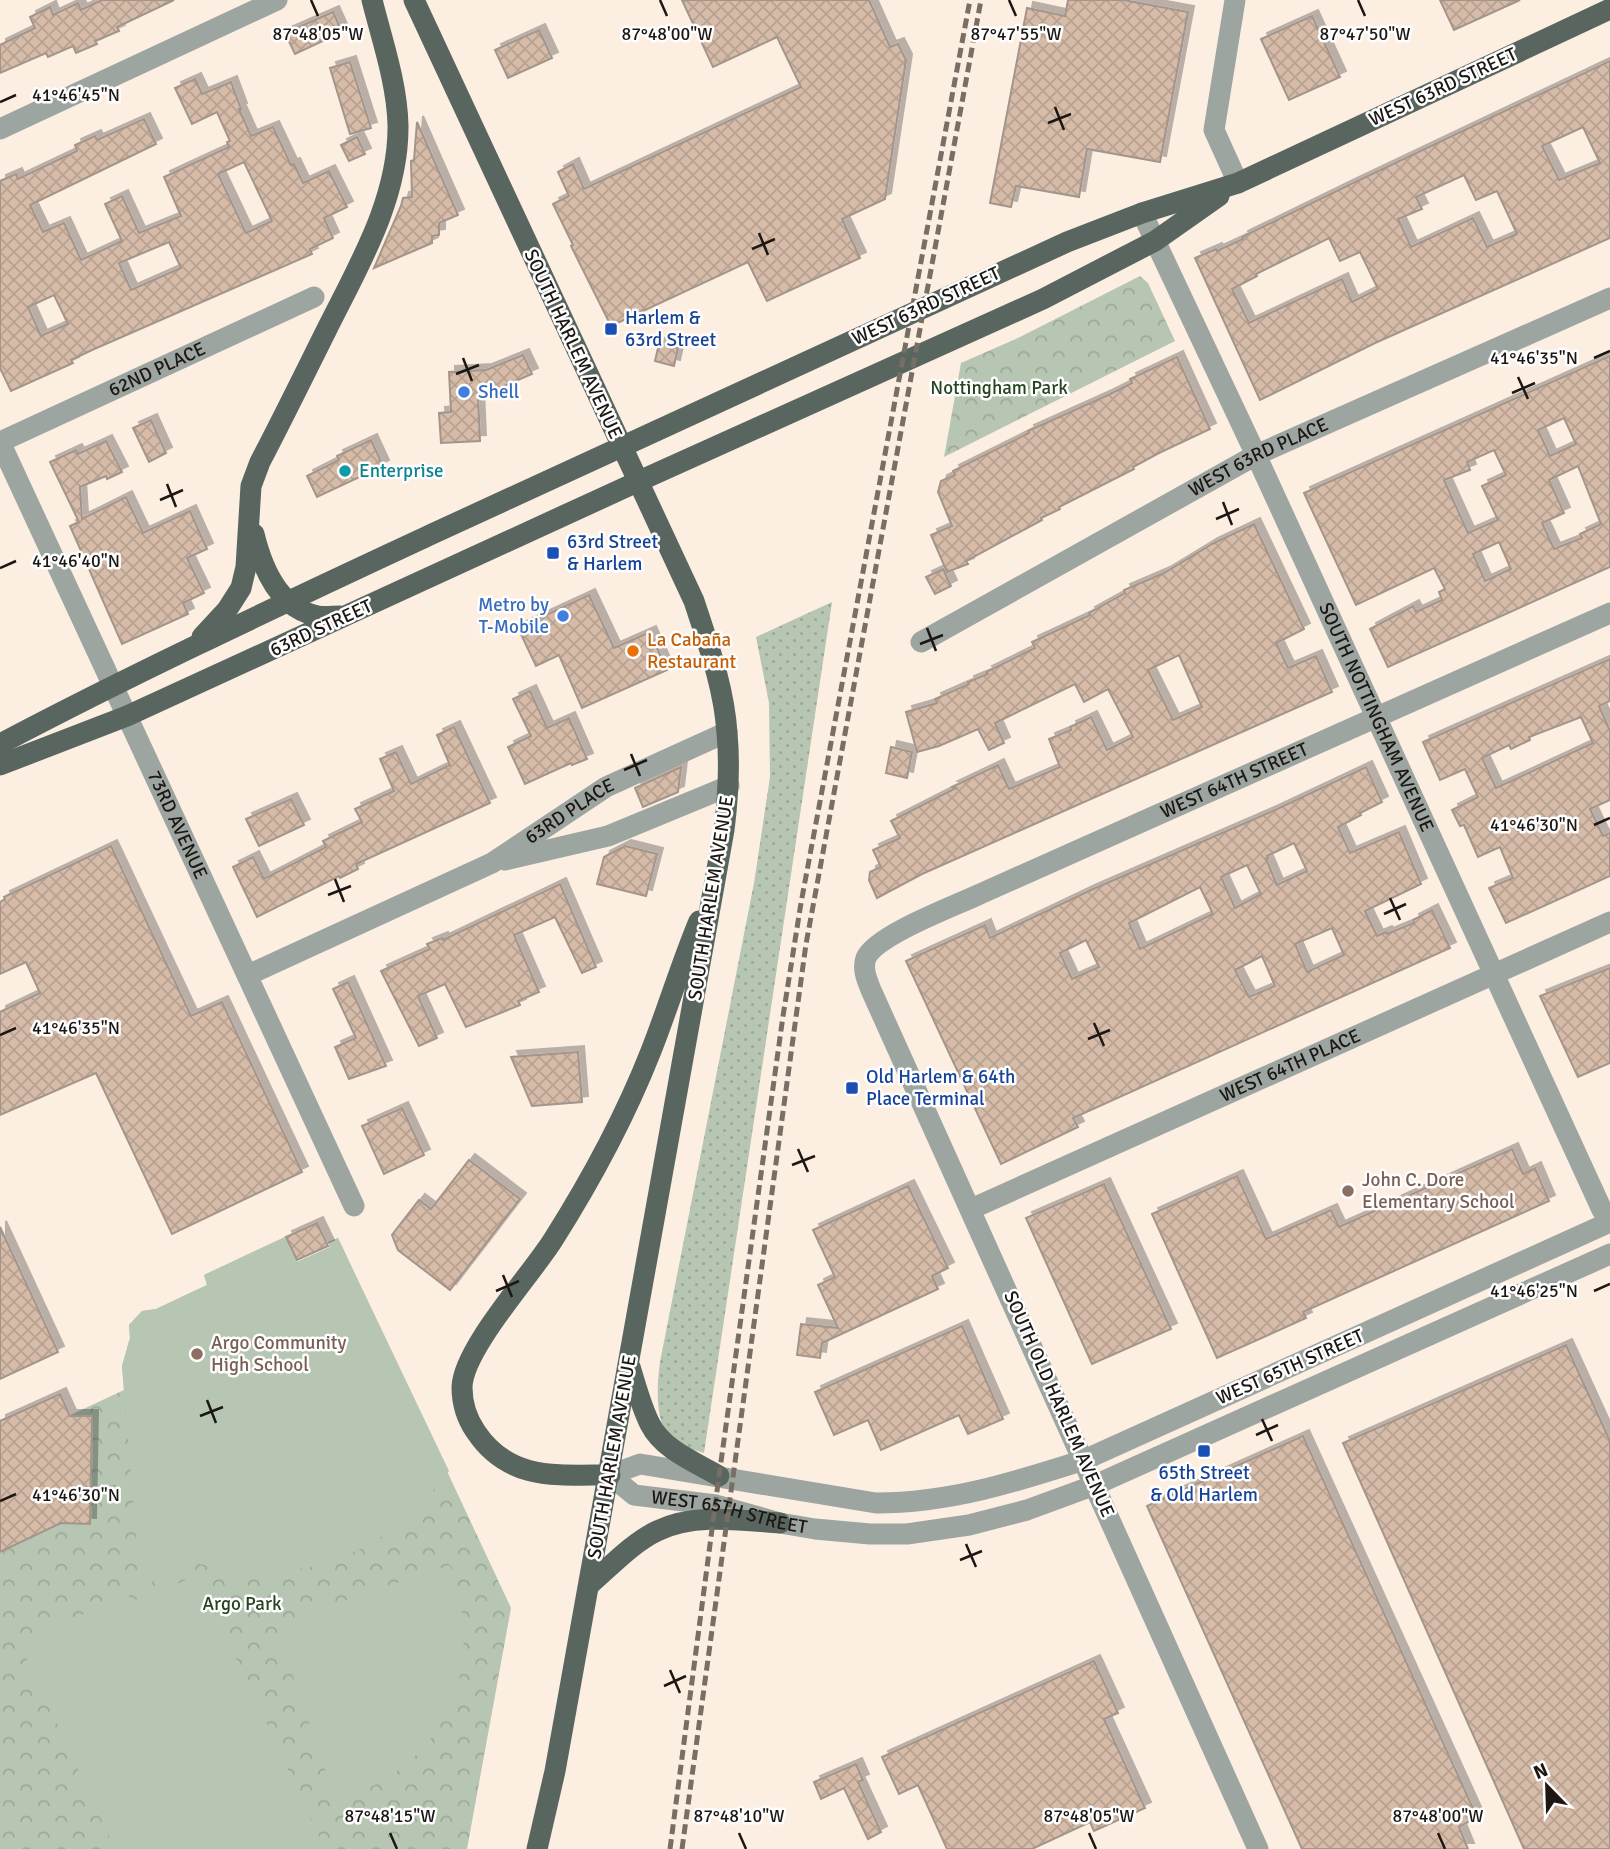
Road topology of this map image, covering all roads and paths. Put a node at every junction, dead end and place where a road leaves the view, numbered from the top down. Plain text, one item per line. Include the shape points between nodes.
1 (277, 0) edge
2 (372, 0) edge
3 (414, 0) edge
4 (1235, 0) edge
5 (1610, 9) edge
6 (0, 129) edge
7 (1238, 183) junction
8 (1142, 213) junction
9 (1155, 241) junction
10 (314, 297) dead end
11 (1610, 298) edge
12 (0, 442) edge
13 (620, 446) junction
14 (1256, 455) junction
15 (637, 482) junction
16 (248, 511) junction
17 (289, 601) junction
18 (1610, 613) edge
19 (348, 615) junction
20 (920, 642) dead end
21 (193, 646) junction
22 (112, 685) junction
23 (127, 716) junction
24 (1375, 718) junction
25 (727, 732) junction
26 (0, 744) edge
27 (0, 765) edge
28 (729, 786) junction
29 (492, 863) junction
30 (716, 881) junction
31 (1610, 922) edge
32 (866, 959) joint
33 (1493, 974) junction
34 (248, 975) junction
35 (354, 1206) dead end
36 (971, 1209) junction
37 (1610, 1222) edge
38 (1610, 1254) edge
39 (629, 1365) junction
40 (1084, 1460) junction
41 (610, 1475) junction
42 (719, 1476) junction
43 (1095, 1485) junction
44 (780, 1523) junction
45 (589, 1585) junction
46 (537, 1849) edge
47 (1258, 1849) edge

1 - 6 street
2 - 16 main road via 398,125 392,186 345,293 260,462
3 - 13 main road, SOUTH HARLEM AVENUE
4 - 7 street via 1214,130
5 - 7 main road, WEST 63RD STREET
7 - 8 main road, WEST 63RD STREET
7 - 9 main road, WEST 63RD STREET
8 - 9 street, SOUTH NOTTINGHAM AVENUE
8 - 13 main road, WEST 63RD STREET via 1067,242
9 - 14 street, SOUTH NOTTINGHAM AVENUE
9 - 15 main road, WEST 63RD STREET via 1043,299
10 - 12 street, 62ND PLACE
11 - 14 street, WEST 63RD PLACE
12 - 22 street, 73RD AVENUE
13 - 15 main road, SOUTH HARLEM AVENUE
13 - 17 main road, 63RD STREET
14 - 20 street, WEST 63RD PLACE
14 - 24 street, SOUTH NOTTINGHAM AVENUE
15 - 19 main road, 63RD STREET
15 - 25 main road, SOUTH HARLEM AVENUE via 694,601 715,665
16 - 17 main road via 261,561 272,583
16 - 21 main road via 246,567 240,588 227,610
17 - 19 main road via 318,616
17 - 21 main road, 63RD STREET
18 - 24 street, WEST 64TH STREET
19 - 23 main road, 63RD STREET
21 - 22 main road, 63RD STREET
22 - 23 street, 73RD AVENUE
22 - 26 main road, 63RD STREET
23 - 27 main road, 63RD STREET
23 - 34 street, 73RD AVENUE
24 - 32 street, WEST 64TH STREET via 890,936
24 - 33 street, SOUTH NOTTINGHAM AVENUE
25 - 28 main road, SOUTH HARLEM AVENUE
25 - 29 street, 63RD PLACE via 606,787
28 - 29 street, 63RD PLACE via 608,836
28 - 30 main road, SOUTH HARLEM AVENUE
29 - 34 street, 63RD PLACE
30 - 39 main road, SOUTH HARLEM AVENUE
30 - 41 main road via 651,1052 593,1172 465,1368 462,1387 470,1423 502,1461 524,1470 560,1475
31 - 33 street, WEST 64TH PLACE
32 - 36 street, SOUTH OLD HARLEM AVENUE via 871,990
33 - 36 street, WEST 64TH PLACE
33 - 37 street, SOUTH NOTTINGHAM AVENUE
34 - 35 street, 73RD AVENUE
36 - 40 street, SOUTH OLD HARLEM AVENUE
37 - 40 street, WEST 65TH STREET
38 - 43 street, WEST 65TH STREET
39 - 41 main road, SOUTH HARLEM AVENUE
39 - 42 main road via 650,1424 661,1439
40 - 42 street, WEST 65TH STREET via 998,1488 908,1503 839,1498
40 - 43 street, SOUTH OLD HARLEM AVENUE
41 - 42 street, WEST 65TH STREET via 640,1464
41 - 44 street, WEST 65TH STREET via 634,1495 727,1508
41 - 45 main road, SOUTH HARLEM AVENUE
43 - 44 street, WEST 65TH STREET via 1003,1517 907,1534
43 - 47 street, SOUTH OLD HARLEM AVENUE
44 - 45 main road via 715,1519 656,1531
45 - 46 main road, SOUTH HARLEM AVENUE

